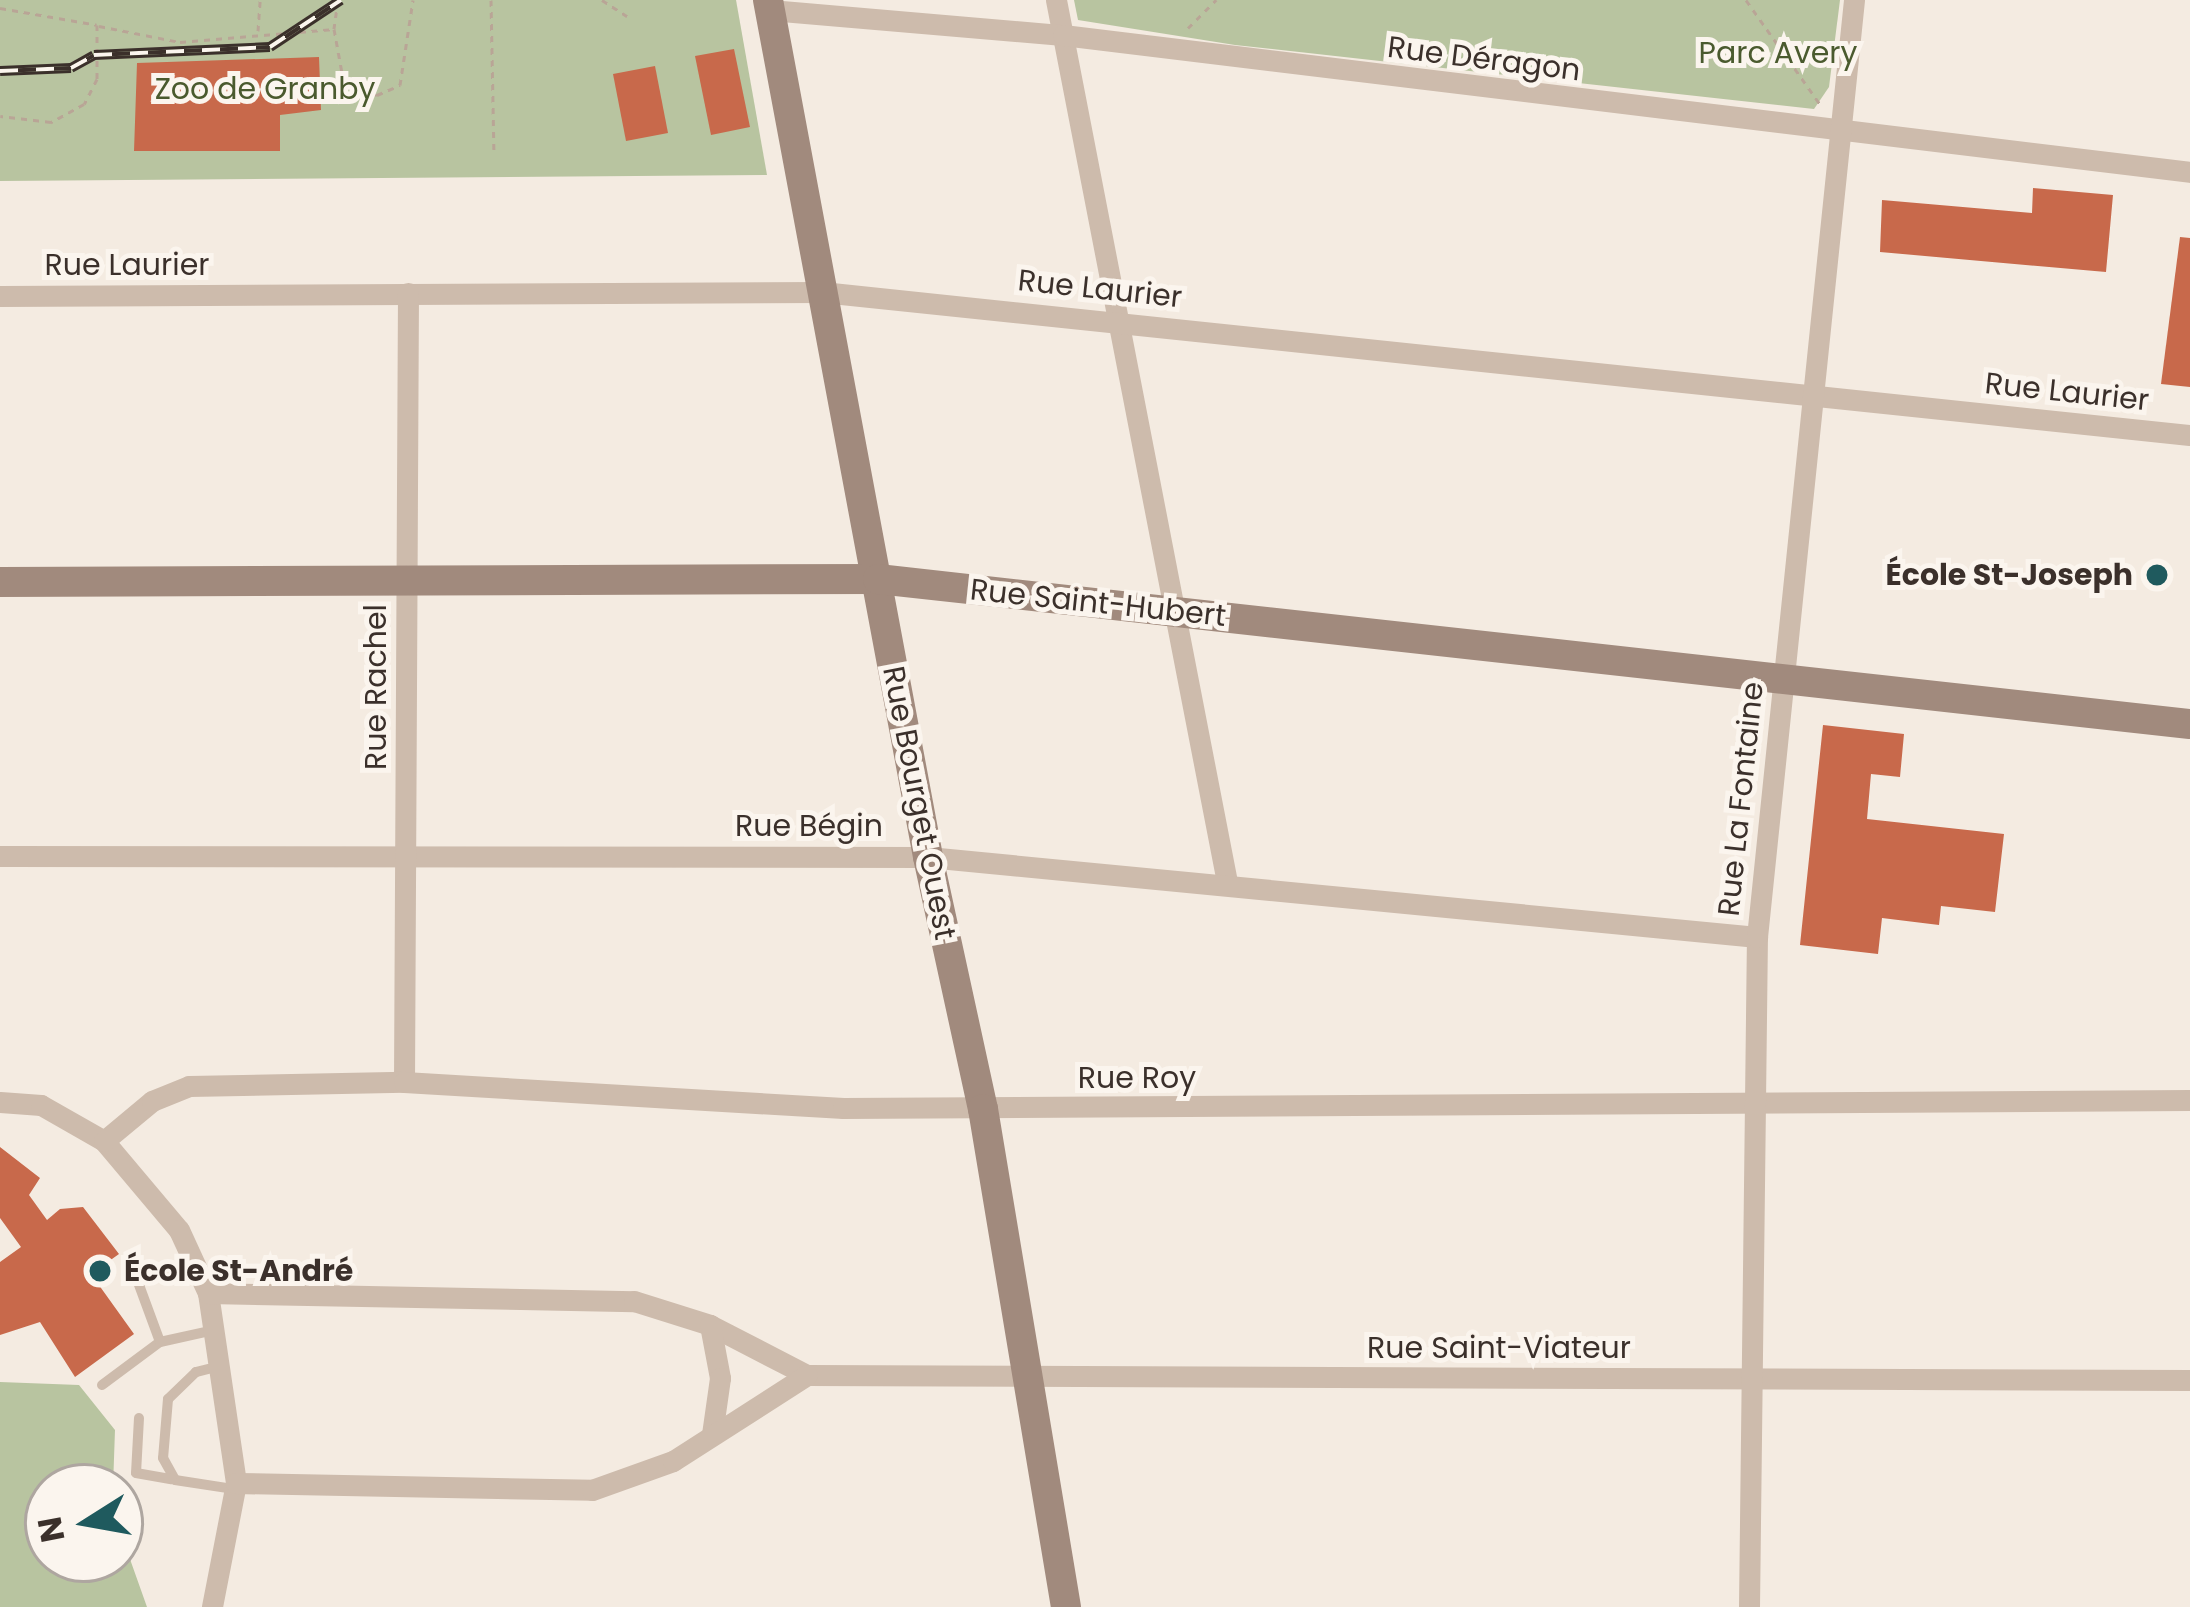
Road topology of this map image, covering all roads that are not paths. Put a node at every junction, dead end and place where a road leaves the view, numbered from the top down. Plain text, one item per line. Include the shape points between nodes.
1 (1056, 0) edge
2 (1854, 0) edge
3 (769, 5) edge
4 (1063, 35) junction
5 (1841, 136) junction
6 (2190, 172) edge
7 (823, 292) junction
8 (408, 293) junction
9 (0, 296) edge
10 (1118, 320) junction
11 (1817, 395) junction
12 (2190, 435) edge
13 (878, 579) junction
14 (407, 580) junction
15 (0, 582) edge
16 (1174, 611) junction
17 (1784, 679) junction
18 (2190, 724) edge
19 (406, 853) junction
20 (0, 856) edge
21 (928, 857) junction
22 (1227, 882) junction
23 (1757, 938) junction
24 (404, 1082) junction
25 (2190, 1100) edge
26 (0, 1102) edge
27 (1749, 1103) junction
28 (983, 1109) junction
29 (104, 1141) junction
30 (135, 1274) dead end
31 (208, 1293) junction
32 (710, 1325) junction
33 (217, 1329) junction
34 (160, 1342) junction
35 (223, 1365) junction
36 (807, 1375) junction
37 (1022, 1377) junction
38 (1749, 1378) junction
39 (2190, 1380) edge
40 (102, 1385) dead end
41 (139, 1418) dead end
42 (712, 1434) junction
43 (175, 1480) junction
44 (235, 1486) junction
45 (212, 1607) edge
46 (1066, 1607) edge
47 (1749, 1607) edge

1 - 4 street
2 - 5 street, Rue La Fontaine
3 - 4 street, Rue Déragon
3 - 7 street, Rue Bourget Ouest
4 - 5 street, Rue Déragon
4 - 10 street
5 - 6 street, Rue Déragon
5 - 11 street, Rue La Fontaine
7 - 8 street, Rue Laurier
7 - 10 street, Rue Laurier
7 - 13 street, Rue Bourget Ouest
8 - 9 street, Rue Laurier
8 - 14 street, Rue Rachel
10 - 11 street, Rue Laurier
10 - 16 street
11 - 12 street, Rue Laurier
11 - 17 street, Rue La Fontaine
13 - 14 street, Rue Saint-Hubert
13 - 16 street, Rue Saint-Hubert
13 - 21 street, Rue Bourget Ouest
14 - 15 street, Rue Saint-Hubert
14 - 19 street, Rue Rachel
16 - 17 street, Rue Saint-Hubert
16 - 22 street
17 - 18 street, Rue Saint-Hubert
17 - 23 street, Rue La Fontaine
19 - 20 street, Rue Bégin
19 - 21 street, Rue Bégin
19 - 24 street, Rue Rachel
21 - 22 street, Rue Bégin
21 - 28 street, Rue Bourget Ouest
22 - 23 street, Rue Bégin
23 - 27 street, Rue La Fontaine
24 - 28 street, Rue Roy
24 - 29 street, Rue Roy via 189,1086 152,1101
25 - 27 street, Rue Roy
26 - 29 street via 41,1105
27 - 28 street, Rue Roy
27 - 38 street, Rue La Fontaine
28 - 37 street, Rue Bourget Ouest
29 - 31 street via 179,1230
30 - 34 lane
31 - 32 street via 634,1300
31 - 33 street
32 - 36 street
32 - 42 street via 721,1378
33 - 34 lane
33 - 35 street
34 - 40 lane
35 - 43 lane via 196,1372 168,1399 163,1458
35 - 44 street
36 - 37 street, Rue Saint-Viateur
36 - 42 street
37 - 38 street, Rue Saint-Viateur
37 - 46 street, Rue Bourget Ouest
38 - 39 street, Rue Saint-Viateur
38 - 47 street, Rue La Fontaine
41 - 43 lane via 136,1473
42 - 44 street via 674,1461 592,1490
43 - 44 lane
44 - 45 street

